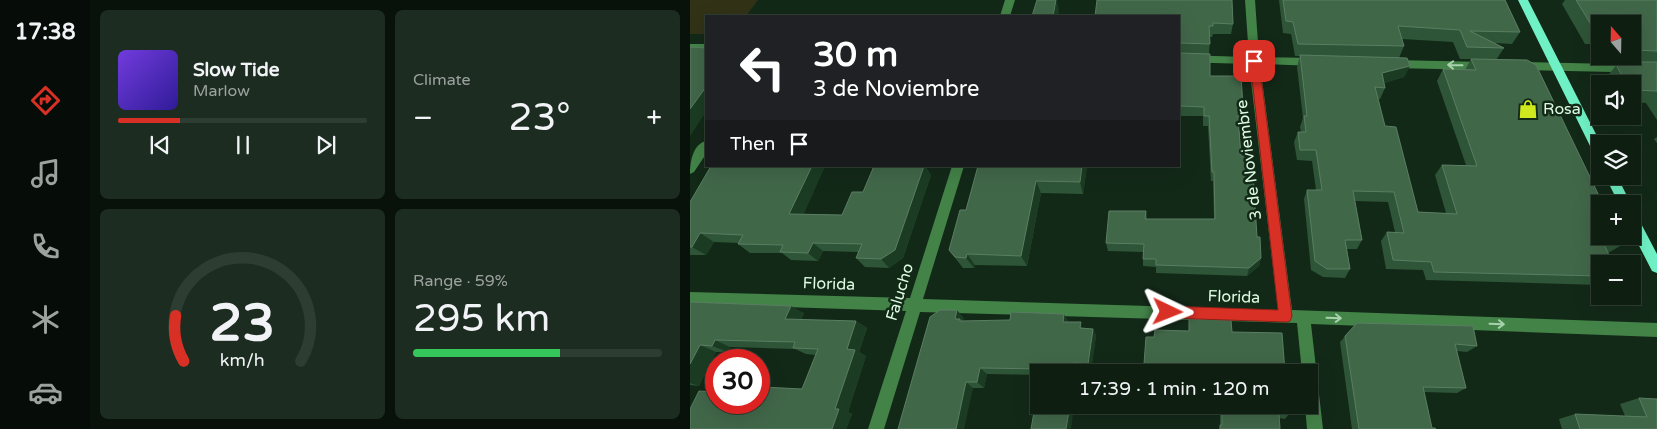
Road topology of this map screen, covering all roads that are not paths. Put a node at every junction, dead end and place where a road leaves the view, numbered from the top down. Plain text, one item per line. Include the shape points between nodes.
1 (1010, 0) edge
2 (1250, 0) edge
3 (1523, 0) edge
4 (1005, 15) edge
5 (690, 47) edge
6 (705, 47) edge
7 (1180, 59) edge
8 (1254, 61) junction
9 (1322, 62) edge
10 (1381, 64) edge
11 (1556, 67) junction
12 (1657, 69) edge
13 (1591, 136) edge
14 (705, 146) edge
15 (958, 167) edge
16 (690, 169) edge
17 (1641, 236) edge
18 (1657, 267) edge
19 (690, 298) edge
20 (915, 304) junction
21 (1286, 316) junction
22 (1303, 316) junction
23 (1657, 330) edge
24 (876, 429) edge
25 (1315, 429) edge

1 - 4 street
2 - 8 street, 3 de Noviembre
3 - 11 main road
5 - 6 street
7 - 8 street
8 - 9 street
8 - 21 street, 3 de Noviembre
11 -> 10 street
11 - 12 street
11 - 13 main road
14 - 16 street
15 - 20 street, Falucho
17 - 18 main road
19 - 20 street, Florida
20 - 21 street, Florida
20 - 24 street, Falucho
21 - 22 street, Florida
22 -> 23 street, Florida
22 - 25 street

